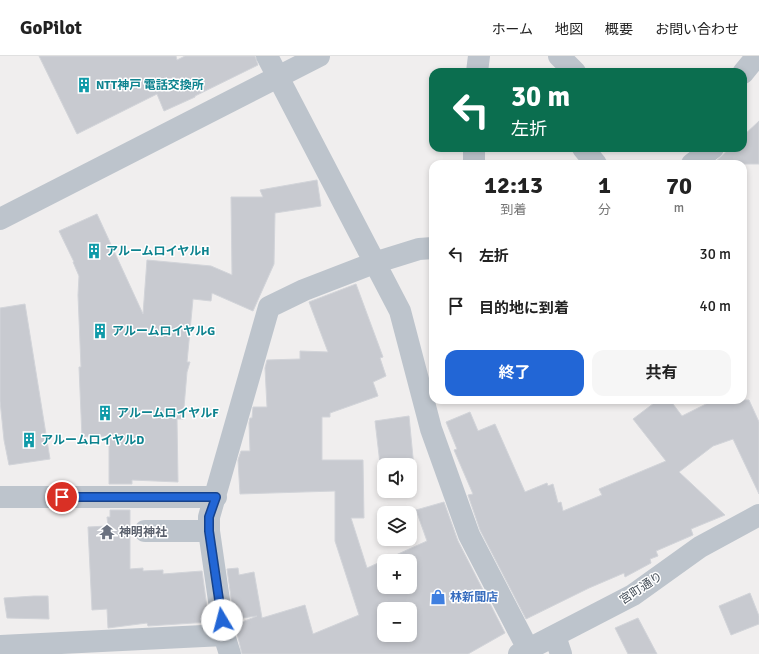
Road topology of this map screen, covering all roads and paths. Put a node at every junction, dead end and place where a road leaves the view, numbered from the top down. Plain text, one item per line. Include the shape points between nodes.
1 (267, 56) edge
2 (319, 56) edge
3 (479, 56) edge
4 (559, 56) edge
5 (757, 56) edge
6 (478, 68) edge
7 (571, 68) edge
8 (747, 68) edge
9 (278, 77) junction
10 (586, 152) edge
11 (708, 152) edge
12 (593, 160) edge
13 (697, 160) edge
14 (0, 219) edge
15 (429, 248) edge
16 (374, 263) junction
17 (0, 497) edge
18 (216, 497) junction
19 (759, 515) edge
20 (145, 531) dead end
21 (209, 531) junction
22 (227, 644) edge
23 (558, 645) edge
24 (0, 646) edge
25 (523, 652) edge

1 - 9 street
2 - 9 street
3 - 6 street
4 - 7 street
5 - 8 street
9 - 14 street
9 - 16 street
10 - 12 street
11 - 13 street
15 - 16 street
16 - 18 street via 304,290 269,307
16 - 25 street via 400,312 431,429 469,535
17 - 18 street
18 - 21 street via 209,517
19 - 23 street, 宮町通り via 700,547
20 - 21 street
21 - 22 street
22 - 24 street
23 - 25 street, 宮町通り

